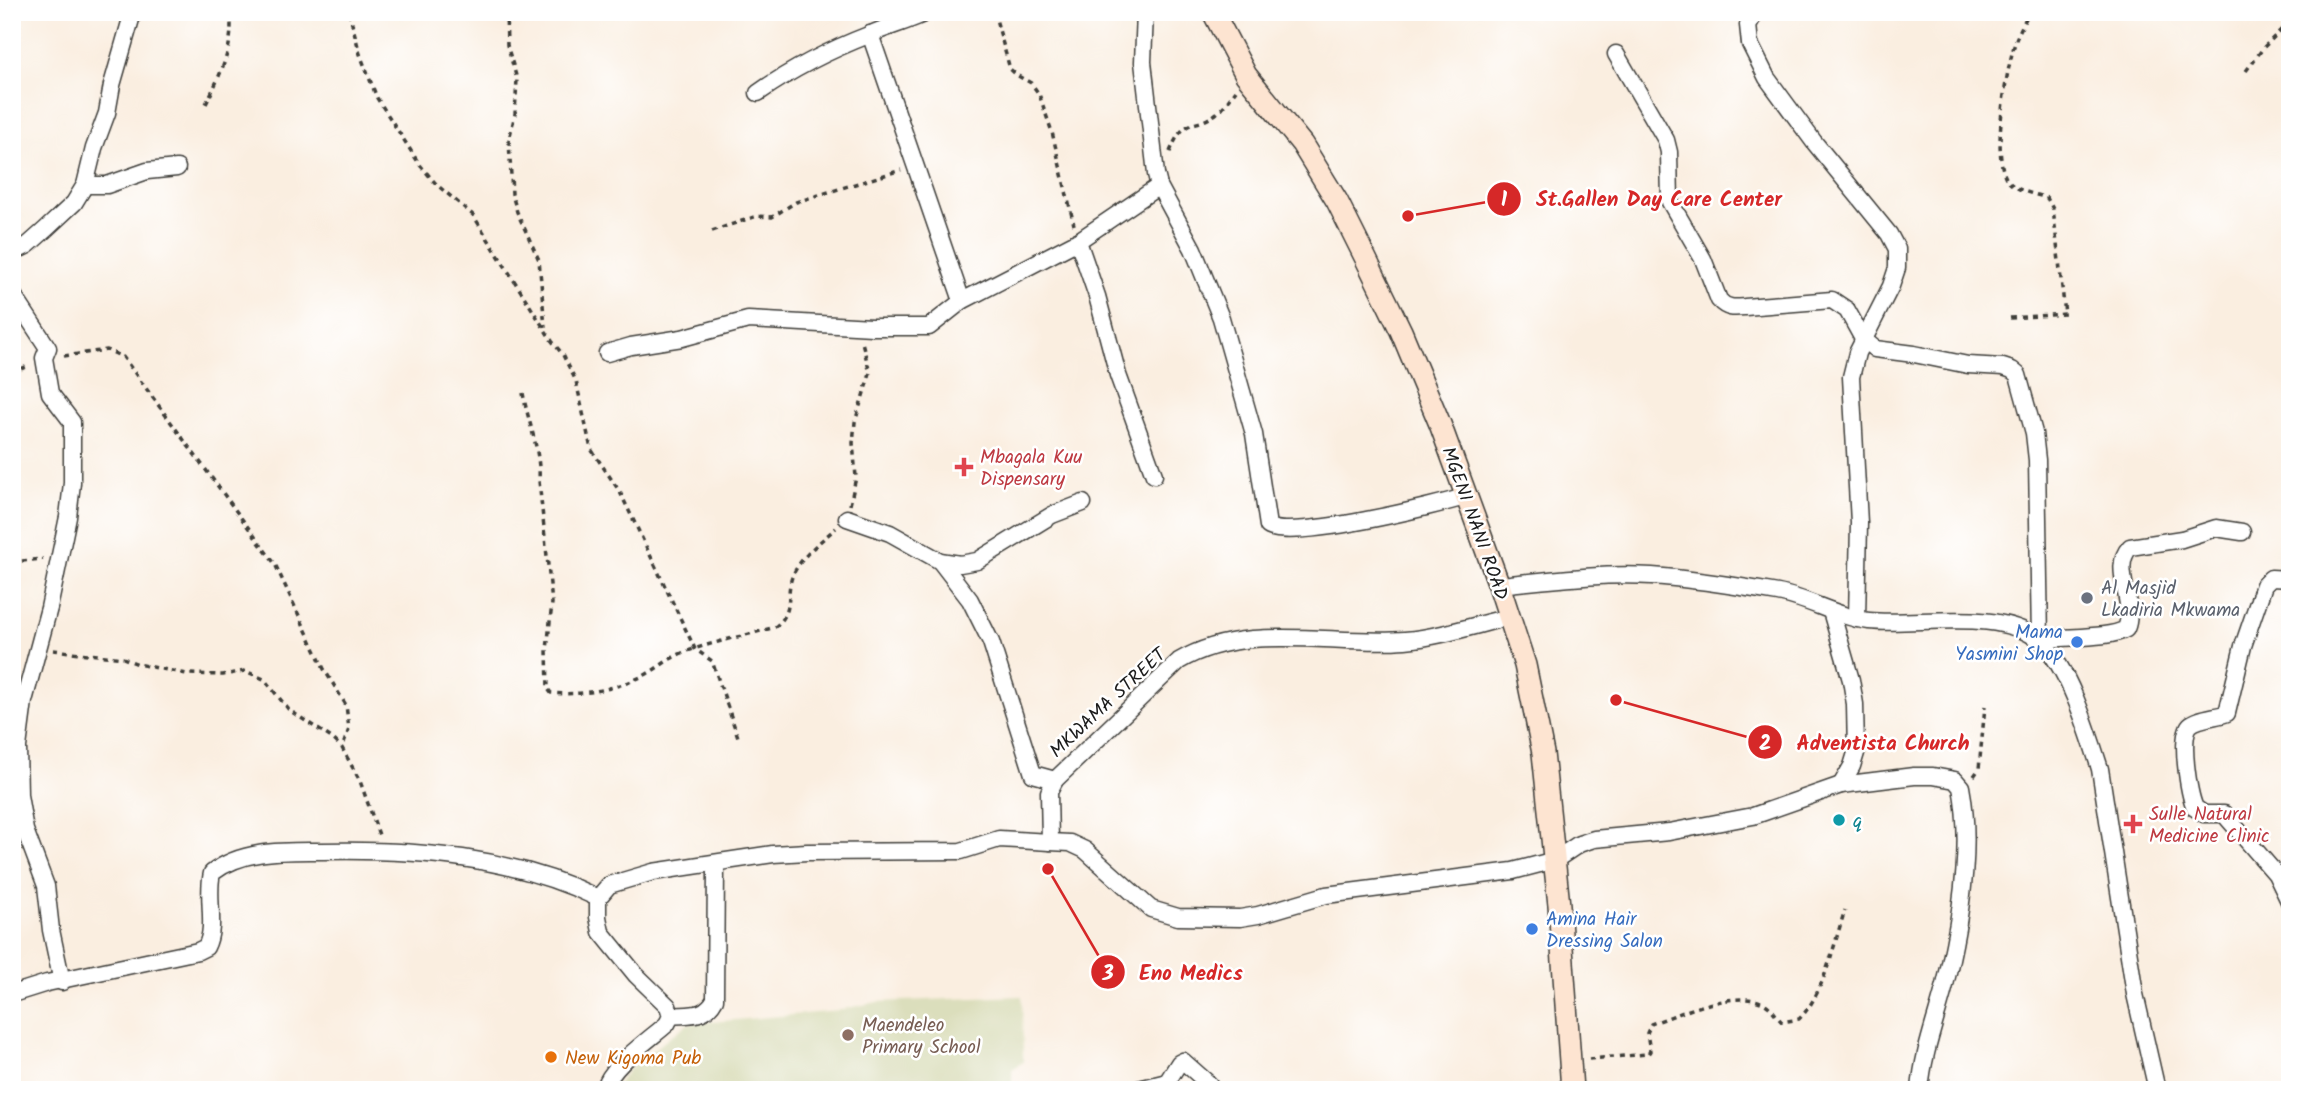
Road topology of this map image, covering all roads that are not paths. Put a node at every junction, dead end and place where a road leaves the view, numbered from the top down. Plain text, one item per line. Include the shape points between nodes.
1 (133, 12) edge
2 (928, 12) edge
3 (1145, 12) edge
4 (1213, 12) edge
5 (1747, 17) edge
6 (870, 34) junction
7 (1616, 54) dead end
8 (758, 93) dead end
9 (177, 168) dead end
10 (1158, 180) junction
11 (85, 185) junction
12 (1078, 241) junction
13 (12, 253) edge
14 (12, 293) edge
15 (962, 300) junction
16 (1863, 339) junction
17 (607, 353) dead end
18 (1154, 475) dead end
19 (1468, 496) junction
20 (1083, 503) dead end
21 (846, 518) road end
22 (2242, 532) dead end
23 (940, 561) junction
24 (2290, 579) edge
25 (1499, 585) junction
26 (1831, 611) junction
27 (1509, 617) junction
28 (1857, 619) junction
29 (2040, 640) junction
30 (1055, 780) junction
31 (1841, 785) junction
32 (1050, 842) junction
33 (1555, 860) junction
34 (716, 864) junction
35 (598, 898) junction
36 (2290, 902) edge
37 (62, 982) junction
38 (12, 994) edge
39 (671, 1016) junction
40 (604, 1090) edge
41 (1135, 1090) edge
42 (1212, 1090) edge
43 (1572, 1090) edge
44 (1920, 1090) edge
45 (2157, 1090) edge

1 - 11 street
2 - 6 street
3 - 10 street via 1143,62
4 - 19 street, MGENI NANI ROAD via 1247,75 1302,144 1337,201 1401,331
5 - 16 street via 1749,44 1767,78 1897,249 1891,286
6 - 8 street
6 - 15 street
7 - 16 street via 1666,140 1672,208 1703,259 1719,300 1731,308 1832,300 1847,310
9 - 11 street via 147,171 107,185
10 - 12 street
10 - 19 street via 1193,248 1221,318 1254,435 1271,529 1368,520
11 - 13 street via 74,203 28,245
12 - 15 street
12 - 18 street
14 - 37 street via 48,348 44,359 50,393 72,422 72,484 18,747 25,830 46,886
15 - 17 street via 929,327 748,320
16 - 28 street via 1851,377 1859,523
16 - 29 street via 1879,350 2003,367 2020,378 2037,460
19 - 25 street, MGENI NANI ROAD
20 - 23 street via 1052,515 977,561
21 - 23 street via 890,533
22 - 29 street via 2216,528 2130,547 2121,562 2129,615 2126,629
23 - 30 street via 970,600 991,642 1033,774
24 - 36 street via 2271,578 2264,585 2227,713 2195,722 2184,740 2195,808 2204,814 2224,814 2276,874
25 - 26 street via 1652,576 1781,594
25 - 27 street, MGENI NANI ROAD
26 - 28 street
26 - 31 street via 1855,704 1856,753
27 - 30 street, MKWAMA STREET via 1418,638 1269,638 1188,656
27 - 33 street, MGENI NANI ROAD via 1525,665 1542,753
28 - 29 street via 1985,621 2010,625
29 - 45 street via 2064,674 2101,769 2136,995
30 - 32 street, MKWAMA STREET via 1049,792
31 - 33 street via 1753,816 1669,832 1594,839
31 - 44 street via 1914,776 1946,777 1961,787 1964,876 1959,923 1928,1039
32 - 33 street via 1085,850 1151,909 1178,917 1249,916 1326,895 1513,870
32 - 34 street via 999,839 961,851 807,852
33 - 43 street, MGENI NANI ROAD
34 - 35 street via 653,872 609,884
34 - 39 street via 715,999 710,1009 699,1014
35 - 37 street via 559,881 440,854 271,852 212,873 211,932 206,947
35 - 39 street via 601,932 668,1006
37 - 38 street
39 - 40 street via 617,1068
41 - 42 street via 1167,1082 1183,1061

